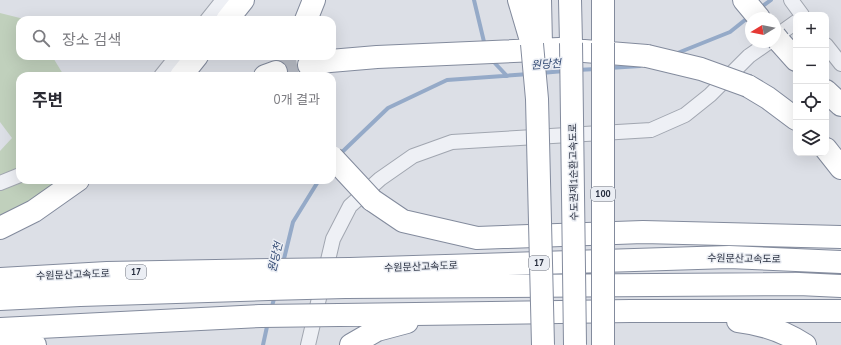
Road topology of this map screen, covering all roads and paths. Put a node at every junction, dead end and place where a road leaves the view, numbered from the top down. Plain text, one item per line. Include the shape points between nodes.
1 (223, 0) edge
2 (243, 0) edge
3 (314, 0) edge
4 (519, 0) edge
5 (540, 0) edge
6 (570, 0) edge
7 (603, 0) edge
8 (744, 0) edge
9 (754, 12) edge
10 (209, 16) edge
11 (230, 16) edge
12 (308, 16) edge
13 (793, 24) edge
14 (781, 34) edge
15 (537, 44) junction
16 (781, 46) edge
17 (761, 48) edge
18 (828, 48) edge
19 (793, 57) edge
20 (174, 60) edge
21 (195, 60) edge
22 (841, 64) edge
23 (302, 66) tunnel mouth
24 (164, 72) edge
25 (184, 72) edge
26 (829, 94) edge
27 (841, 105) edge
28 (793, 117) edge
29 (829, 153) edge
30 (336, 161) edge
31 (841, 168) edge
32 (16, 177) edge
33 (0, 183) edge
34 (73, 184) edge
35 (85, 184) edge
36 (8, 225) edge
37 (841, 237) edge
38 (841, 262) edge
39 (348, 278) junction
40 (0, 279) edge
41 (270, 280) junction
42 (841, 286) edge
43 (0, 299) edge
44 (630, 311) junction
45 (841, 311) edge
46 (510, 314) junction
47 (0, 329) edge
48 (0, 341) edge
49 (603, 344) edge
50 (34, 345) edge
51 (308, 345) edge
52 (351, 345) edge
53 (543, 345) edge
54 (575, 345) edge
55 (805, 345) edge

1 - 10 street
2 - 11 highway
3 - 12 highway
4 - 15 highway
5 - 15 highway
6 - 54 highway, 수도권제1순환고속도로, bridge
7 - 49 highway, 100, bridge
8 - 9 highway
13 - 14 street
15 - 53 highway, bridge
16 - 19 highway
17 - 51 street via 685,115 651,130 452,142 413,156 380,179 350,206 333,239
18 - 22 street
20 - 24 street
21 - 25 highway
23 - 28 highway, bridge via 357,58 559,49 647,56 701,69 748,86
26 - 27 highway
29 - 31 highway
30 - 37 highway, bridge via 372,200 403,221 476,238 643,232
32 - 33 street
34 - 36 highway
35 - 36 highway via 35,214
38 - 39 highway, 수원문산고속도로 / 17 via 729,257
39 - 41 highway, 수원문산고속도로 / 17, bridge
39 - 42 highway, 수원문산고속도로 / 17
40 - 41 highway, 수원문산고속도로 / 17 via 100,273
41 - 43 highway, 수원문산고속도로 / 17
44 - 45 highway
44 - 46 highway
44 - 55 highway via 751,322 771,327
46 - 47 highway, bridge via 261,316
46 - 52 highway via 400,323 377,330
48 - 50 highway

